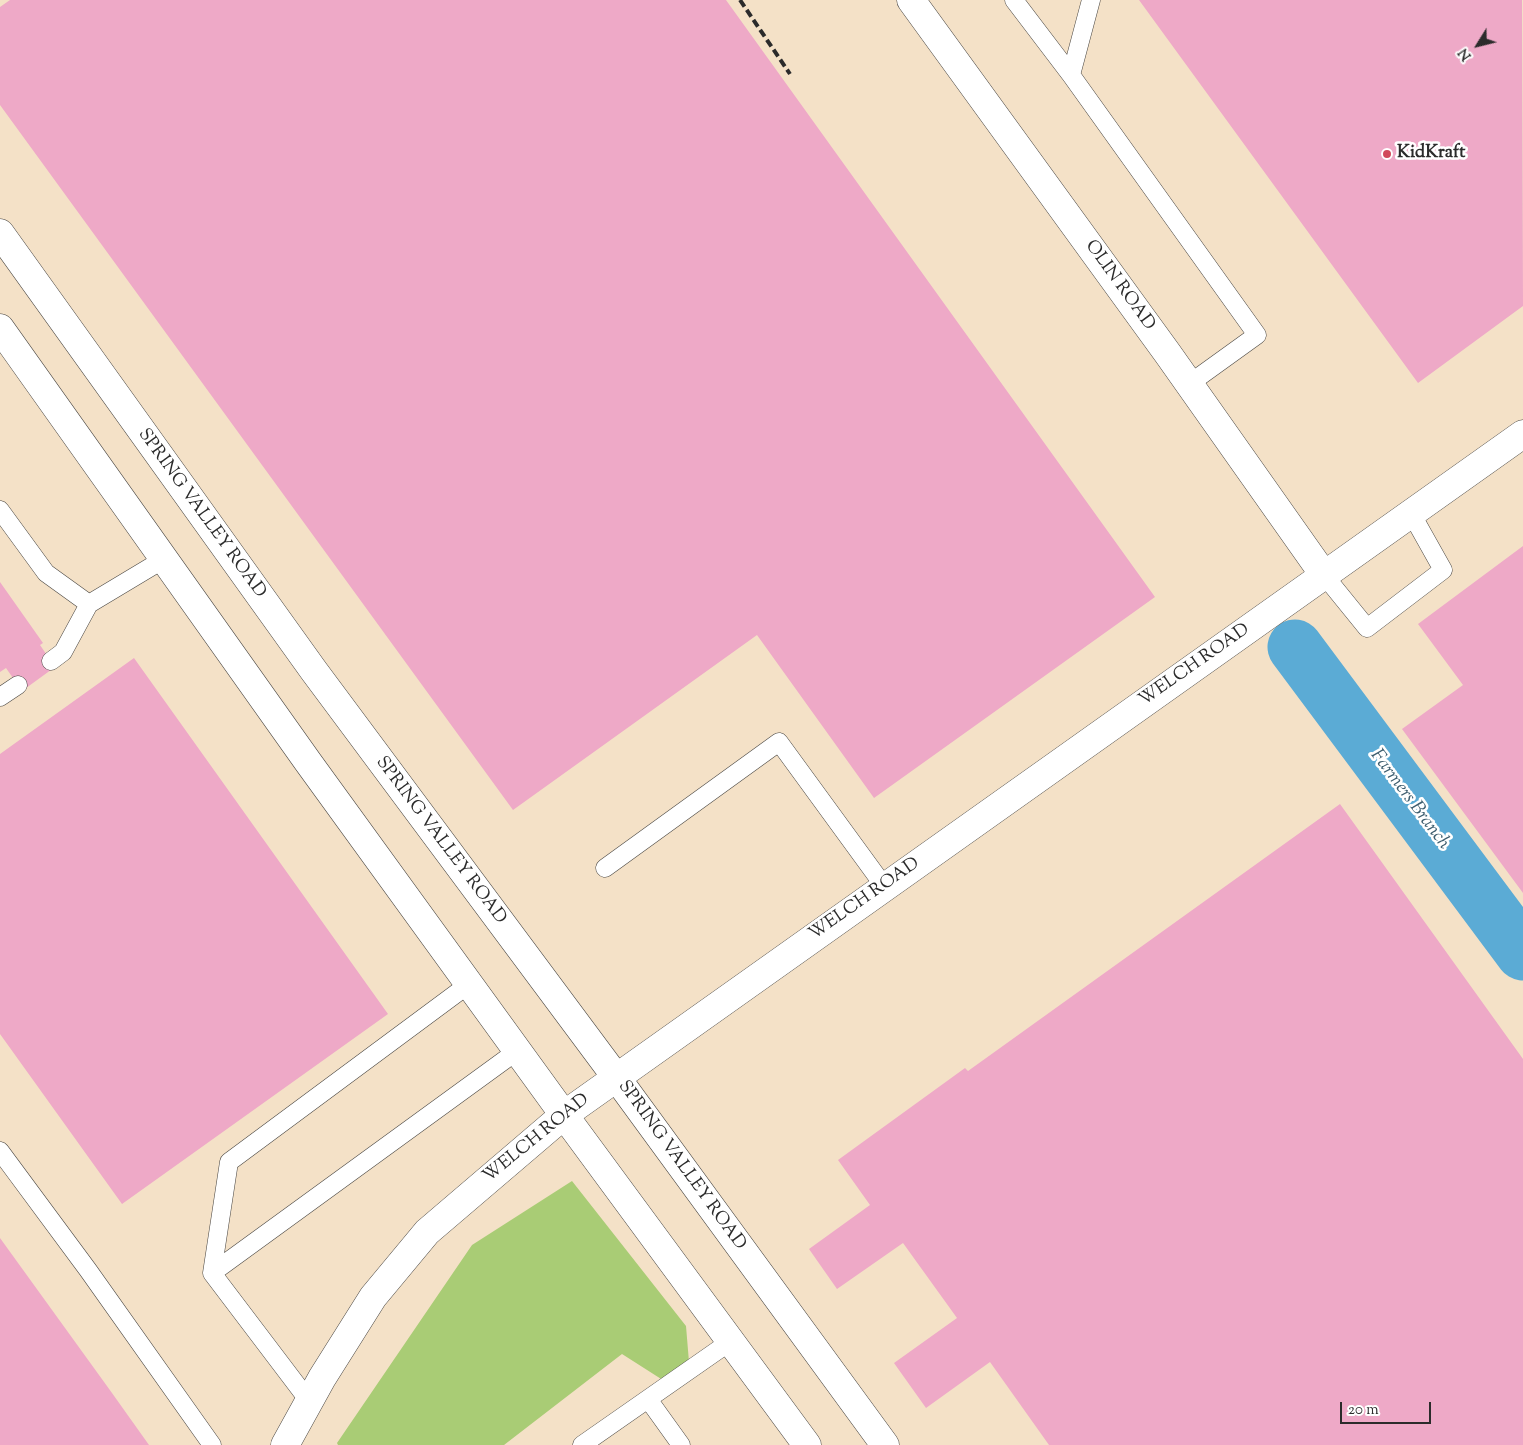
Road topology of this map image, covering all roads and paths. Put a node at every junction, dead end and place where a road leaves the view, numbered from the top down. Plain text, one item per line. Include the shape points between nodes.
1 (911, 0) edge
2 (1014, 0) edge
3 (1091, 0) edge
4 (1070, 75) junction
5 (2, 239) edge
6 (0, 328) edge
7 (1189, 384) junction
8 (1523, 434) edge
9 (0, 510) edge
10 (1411, 513) junction
11 (164, 559) junction
12 (1324, 575) junction
13 (89, 604) junction
14 (51, 661) dead end
15 (18, 685) dead end
16 (0, 697) edge
17 (605, 868) dead end
18 (884, 886) junction
19 (469, 984) junction
20 (517, 1051) junction
21 (616, 1077) junction
22 (564, 1115) junction
23 (0, 1151) edge
24 (212, 1273) junction
25 (730, 1341) junction
26 (648, 1399) junction
27 (309, 1402) junction
28 (212, 1445) edge
29 (286, 1445) edge
30 (582, 1445) edge
31 (681, 1445) edge
32 (807, 1445) edge
33 (885, 1445) edge

1 - 7 main road, OLIN ROAD
2 - 4 lane
3 - 4 lane
4 - 7 lane via 1257,335
5 - 21 main road, SPRING VALLEY ROAD via 314,671
6 - 11 main road
7 - 12 main road, OLIN ROAD
8 - 10 main road, WELCH ROAD
9 - 13 lane via 46,573
10 - 12 main road, WELCH ROAD
10 - 12 lane via 1443,570 1367,628
11 - 13 lane
11 - 19 main road
12 - 18 main road, WELCH ROAD
13 - 14 lane via 63,652
15 - 16 lane
17 - 18 lane via 779,742
18 - 21 main road, WELCH ROAD
19 - 20 main road
19 - 24 lane via 229,1162
20 - 22 main road
20 - 24 lane
21 - 22 main road, WELCH ROAD
21 - 33 main road, SPRING VALLEY ROAD
22 - 25 main road
22 - 27 main road, WELCH ROAD via 427,1232 373,1296
23 - 28 lane
24 - 27 lane
25 - 26 lane
25 - 32 main road
26 - 30 lane
26 - 31 lane
27 - 29 main road, WELCH ROAD

